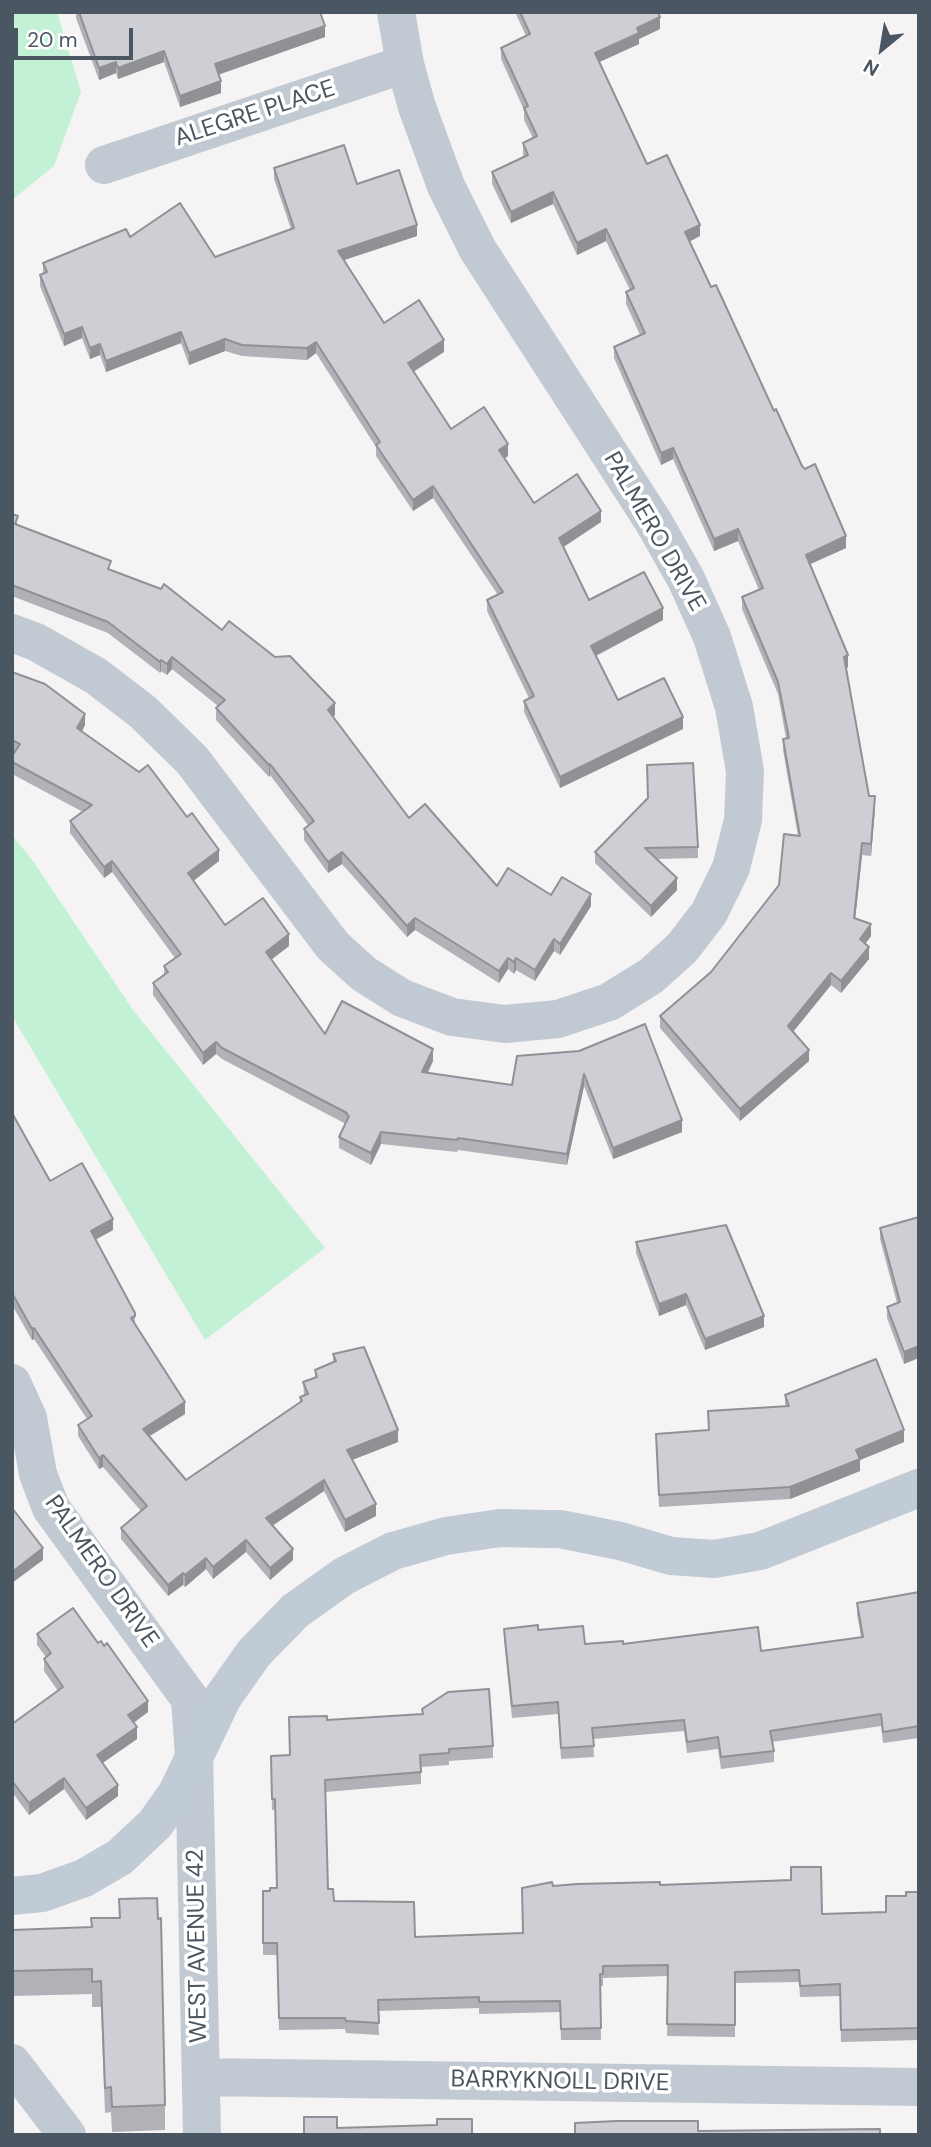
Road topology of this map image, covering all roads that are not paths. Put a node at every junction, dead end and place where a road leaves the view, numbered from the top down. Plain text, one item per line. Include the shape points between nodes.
1 (396, 12) edge
2 (405, 64) junction
3 (104, 164) dead end
4 (12, 633) edge
5 (12, 1383) edge
6 (919, 1488) edge
7 (194, 1757) junction
8 (12, 1896) edge
9 (12, 2063) edge
10 (201, 2077) junction
11 (919, 2087) edge
12 (67, 2135) edge
13 (202, 2135) edge

1 - 2 street, PALMERO DRIVE
2 - 3 street, ALEGRE PLACE
2 - 4 street, PALMERO DRIVE via 446,186 478,250 653,521 712,637 734,707 745,771 743,820 731,868 709,913 682,948 651,976 609,1002 558,1019 505,1024 452,1017 402,998 364,974 334,946 192,760 144,712 96,676
5 - 7 street, PALMERO DRIVE via 29,1418 38,1474 51,1508 190,1699
6 - 7 street via 760,1551 714,1559 671,1556 560,1529 500,1528 446,1536 393,1551 344,1576 295,1611 254,1653 223,1698
7 - 8 street via 155,1824 120,1857 84,1878 42,1893
7 - 10 street, WEST AVENUE 42
9 - 12 street
10 - 11 street, BARRYKNOLL DRIVE
10 - 13 street, WEST AVENUE 42

